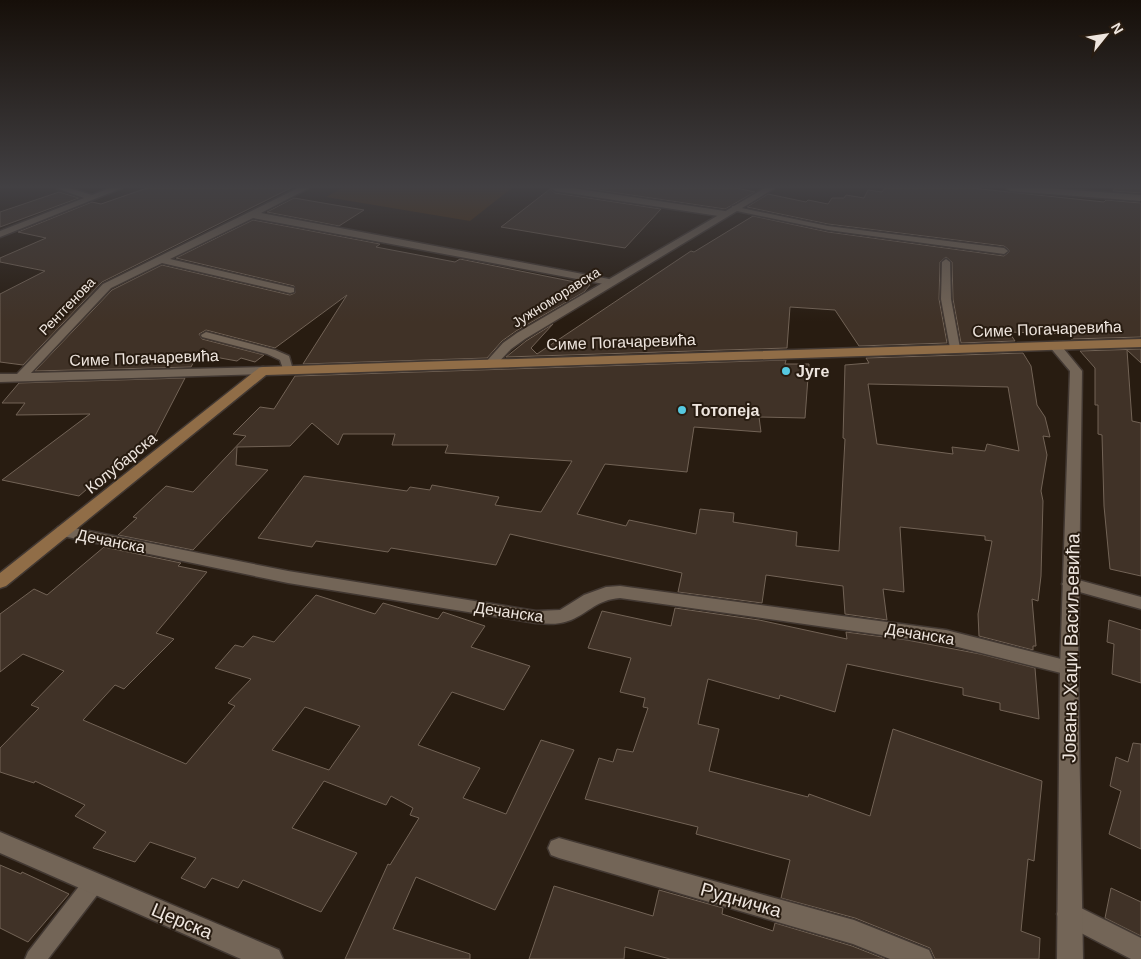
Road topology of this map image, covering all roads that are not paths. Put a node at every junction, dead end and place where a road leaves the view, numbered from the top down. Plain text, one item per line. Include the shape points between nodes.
1 (216, 233) edge
2 (348, 233) edge
3 (693, 233) edge
4 (864, 233) edge
5 (1004, 251) dead end
6 (159, 259) junction
7 (946, 262) dead end
8 (609, 282) junction
9 (290, 290) dead end
10 (206, 335) dead end
11 (1141, 342) edge
12 (1055, 346) junction
13 (955, 348) junction
14 (492, 363) junction
15 (288, 370) junction
16 (263, 371) junction
17 (0, 378) edge
18 (20, 378) junction
19 (64, 531) junction
20 (0, 582) edge
21 (1071, 584) junction
22 (1141, 603) edge
23 (1068, 668) junction
24 (0, 842) edge
25 (559, 848) dead end
26 (94, 883) junction
27 (1069, 914) junction
28 (1141, 951) edge
29 (35, 959) edge
30 (270, 959) edge
31 (920, 959) edge
32 (1070, 959) edge

1 - 6 street, Рентгенова
2 - 8 street
3 - 8 street, Јужноморавска
4 - 5 lane
6 - 9 street
6 - 18 street, Рентгенова via 102,290
7 - 13 lane, Симе Погачаревића via 946,299
8 - 14 street, Јужноморавска via 521,336
10 - 15 lane, Симе Погачаревића via 271,352 285,358
11 - 12 main road, Симе Погачаревића
12 - 13 main road, Симе Погачаревића
12 - 21 street, Јована Хаџи Васиљевића via 1076,371
13 - 14 main road, Симе Погачаревића
14 - 15 main road, Симе Погачаревића
15 - 16 main road, Симе Погачаревића
16 - 18 street, Симе Погачаревића
16 - 19 main road, Колубарска
17 - 18 street, Симе Погачаревића
19 - 20 main road, Колубарска
19 - 23 street, Дечанска via 288,577 536,617 566,615 590,599 620,592 946,637
21 - 22 street
21 - 23 street, Јована Хаџи Васиљевића
23 - 27 street, Јована Хаџи Васиљевића
24 - 26 street, Церска
25 - 31 street, Рудничка via 854,932
26 - 29 lane
26 - 30 street, Церска
27 - 28 street
27 - 32 street, Јована Хаџи Васиљевића

